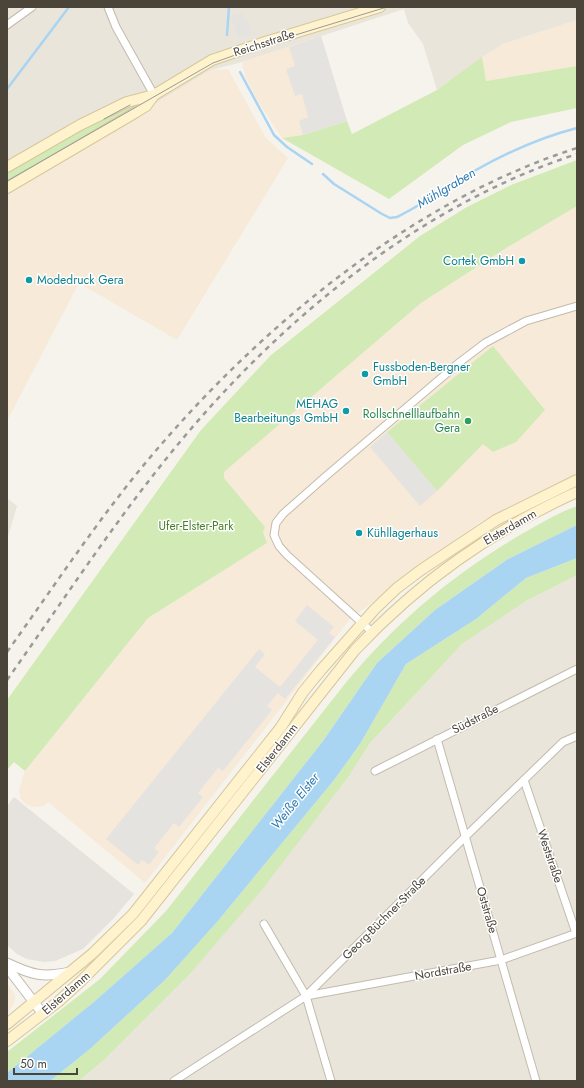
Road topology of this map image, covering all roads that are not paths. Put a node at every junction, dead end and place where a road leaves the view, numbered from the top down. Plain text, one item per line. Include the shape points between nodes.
1 (32, 7) edge
2 (108, 7) edge
3 (379, 8) edge
4 (7, 26) edge
5 (154, 95) junction
6 (7, 167) edge
7 (7, 188) edge
8 (577, 306) edge
9 (577, 480) edge
10 (577, 492) edge
11 (361, 622) junction
12 (372, 632) junction
13 (577, 669) edge
14 (577, 736) edge
15 (437, 739) junction
16 (374, 771) dead end
17 (524, 780) junction
18 (466, 836) junction
19 (264, 924) dead end
20 (577, 933) edge
21 (501, 960) junction
22 (7, 963) edge
23 (7, 967) edge
24 (70, 972) junction
25 (306, 996) junction
26 (34, 1003) junction
27 (43, 1014) junction
28 (7, 1024) edge
29 (7, 1040) edge
30 (174, 1081) edge
31 (331, 1081) edge
32 (536, 1081) edge

1 - 4 street
2 - 5 street via 116,27
3 - 5 main road, Reichsstraße via 212,60
5 - 6 main road, Reichsstraße via 127,102 80,125
5 - 7 main road, Reichsstraße via 146,106
8 - 11 street via 526,321 485,343 326,476 276,523 274,535 279,546
9 - 11 main road, Elsterdamm via 496,520 397,588
10 - 12 main road, Elsterdamm via 541,508 472,549 408,598
11 - 12 street
11 - 24 main road, Elsterdamm via 303,692 281,727 149,894 119,928
12 - 27 main road, Elsterdamm via 350,656 141,921 82,980
13 - 15 street, Südstraße
14 - 17 street, Georg-Büchner-Straße via 563,742
15 - 16 street, Südstraße
15 - 18 street, Oststraße
17 - 18 street, Georg-Büchner-Straße
17 - 20 street, Weststraße
18 - 21 street, Oststraße
18 - 25 street, Georg-Büchner-Straße
19 - 25 street
20 - 21 street, Nordstraße
21 - 25 street, Nordstraße
21 - 32 street, Oststraße
22 - 24 street via 42,976
23 - 26 street
24 - 26 main road, Elsterdamm
25 - 30 street, Georg-Büchner-Straße
25 - 31 street
26 - 27 street
26 - 28 main road, Elsterdamm
27 - 29 main road, Elsterdamm

